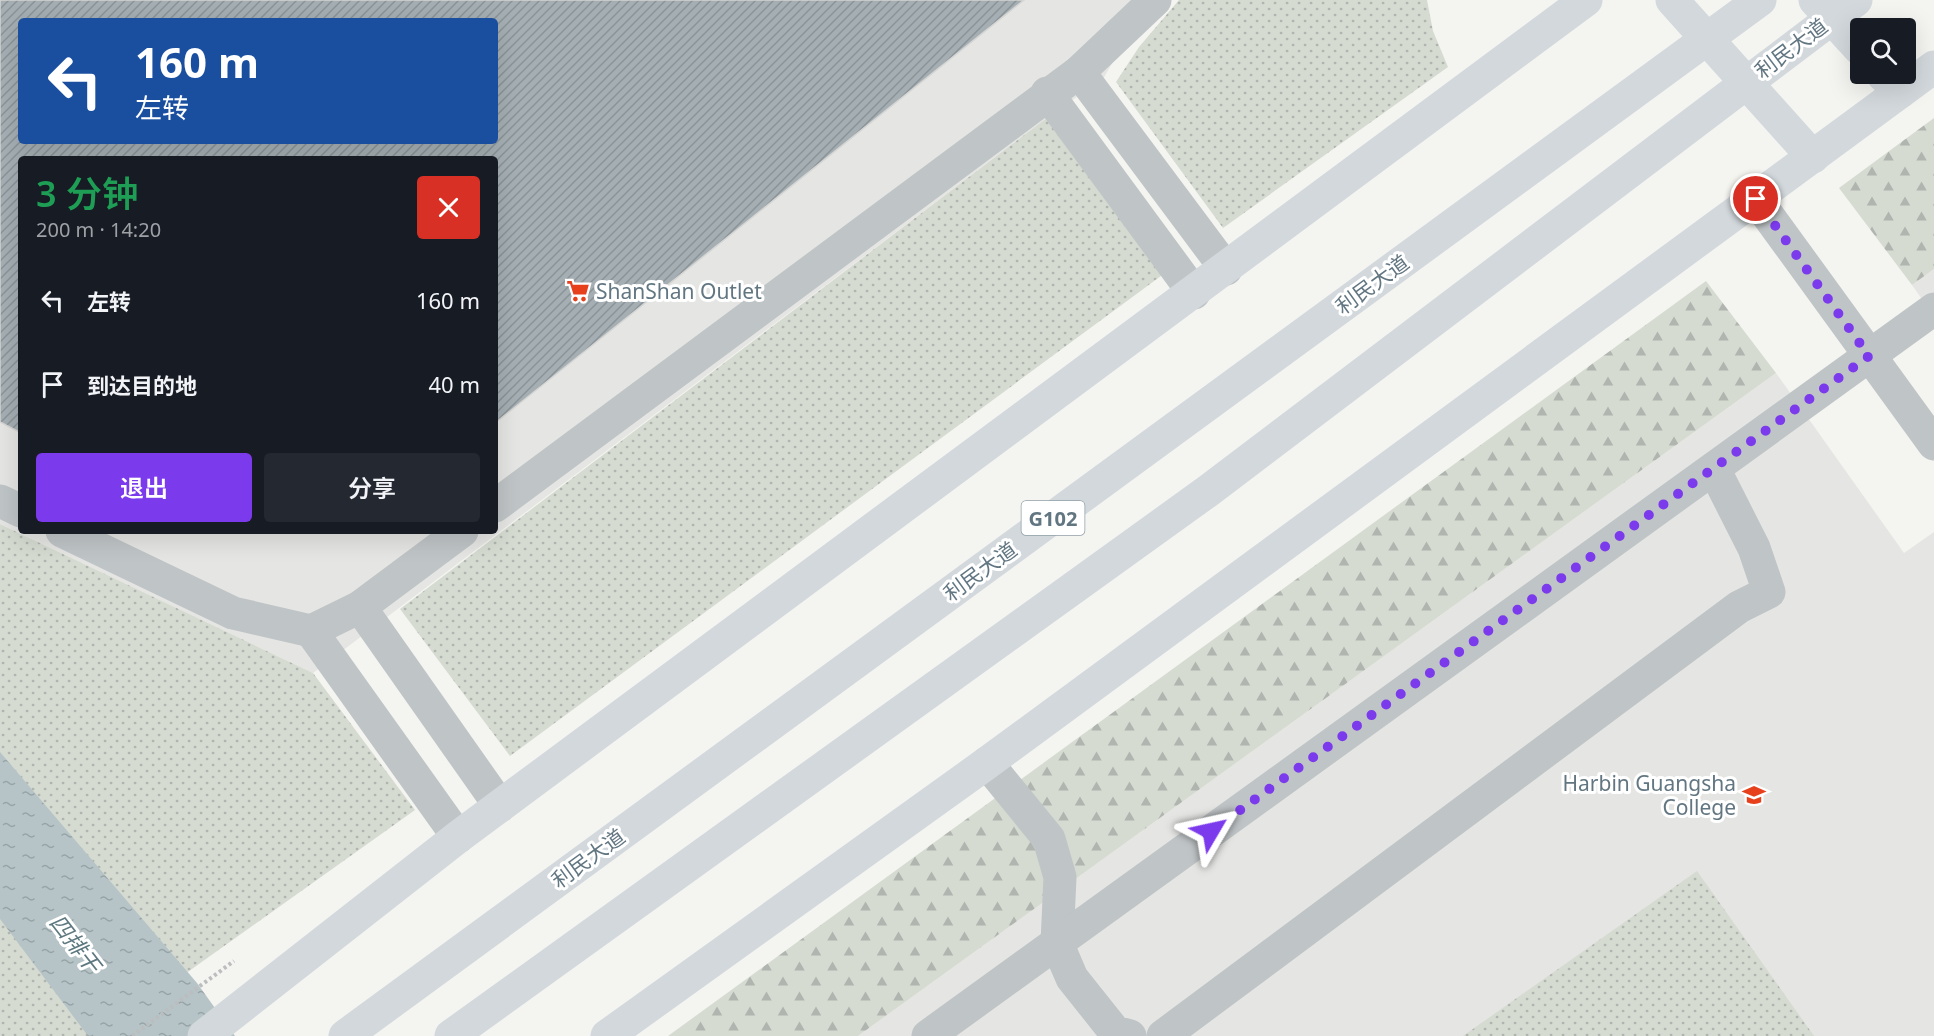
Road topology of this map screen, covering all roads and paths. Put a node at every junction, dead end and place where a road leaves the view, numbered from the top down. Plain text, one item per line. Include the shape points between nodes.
1 (1155, 0) edge
2 (1586, 0) edge
3 (1672, 0) edge
4 (1760, 0) edge
5 (1834, 6) edge
6 (1850, 33) edge
7 (1706, 39) junction
8 (1934, 67) edge
9 (1078, 72) junction
10 (1916, 74) edge
11 (1744, 83) junction
12 (1890, 84) edge
13 (1047, 93) junction
14 (1813, 157) junction
15 (1756, 199) junction
16 (1226, 269) junction
17 (1194, 293) junction
18 (1934, 309) edge
19 (1869, 356) junction
20 (1934, 444) edge
21 (1714, 468) junction
22 (0, 501) edge
23 (498, 504) edge
24 (18, 510) edge
25 (68, 534) edge
26 (458, 534) edge
27 (360, 607) junction
28 (311, 631) junction
29 (987, 763) junction
30 (500, 806) junction
31 (458, 837) junction
32 (1057, 943) junction
33 (234, 961) dead end
34 (132, 1036) edge
35 (204, 1036) edge
36 (345, 1036) edge
37 (451, 1036) edge
38 (608, 1036) edge
39 (928, 1036) edge
40 (1130, 1036) edge
41 (1163, 1036) edge

1 - 9 street
2 - 16 main road
3 - 7 main road
4 - 7 main road, 利民大道 / G102
5 - 6 main road
5 - 11 main road, 利民大道
7 - 11 main road
7 - 36 main road, 利民大道 / G102
8 - 10 main road
9 - 13 street
9 - 16 street
11 - 14 main road
11 - 37 main road, 利民大道 via 1208,491
12 - 14 main road
13 - 17 street
13 - 23 street
14 - 15 main road
15 - 19 street
15 - 29 main road
16 - 17 main road
17 - 30 main road
18 - 19 street
19 - 20 street
19 - 21 street
21 - 32 street
21 - 41 street via 1754,548 1769,592 1739,607
22 - 24 street
25 - 28 street via 233,613
26 - 27 street
27 - 28 street
27 - 30 street
28 - 31 street
29 - 32 street via 1049,839 1060,877
29 - 38 main road
30 - 31 main road
31 - 35 main road
32 - 39 street
32 - 40 street via 1072,978 1115,1032
33 - 34 path

